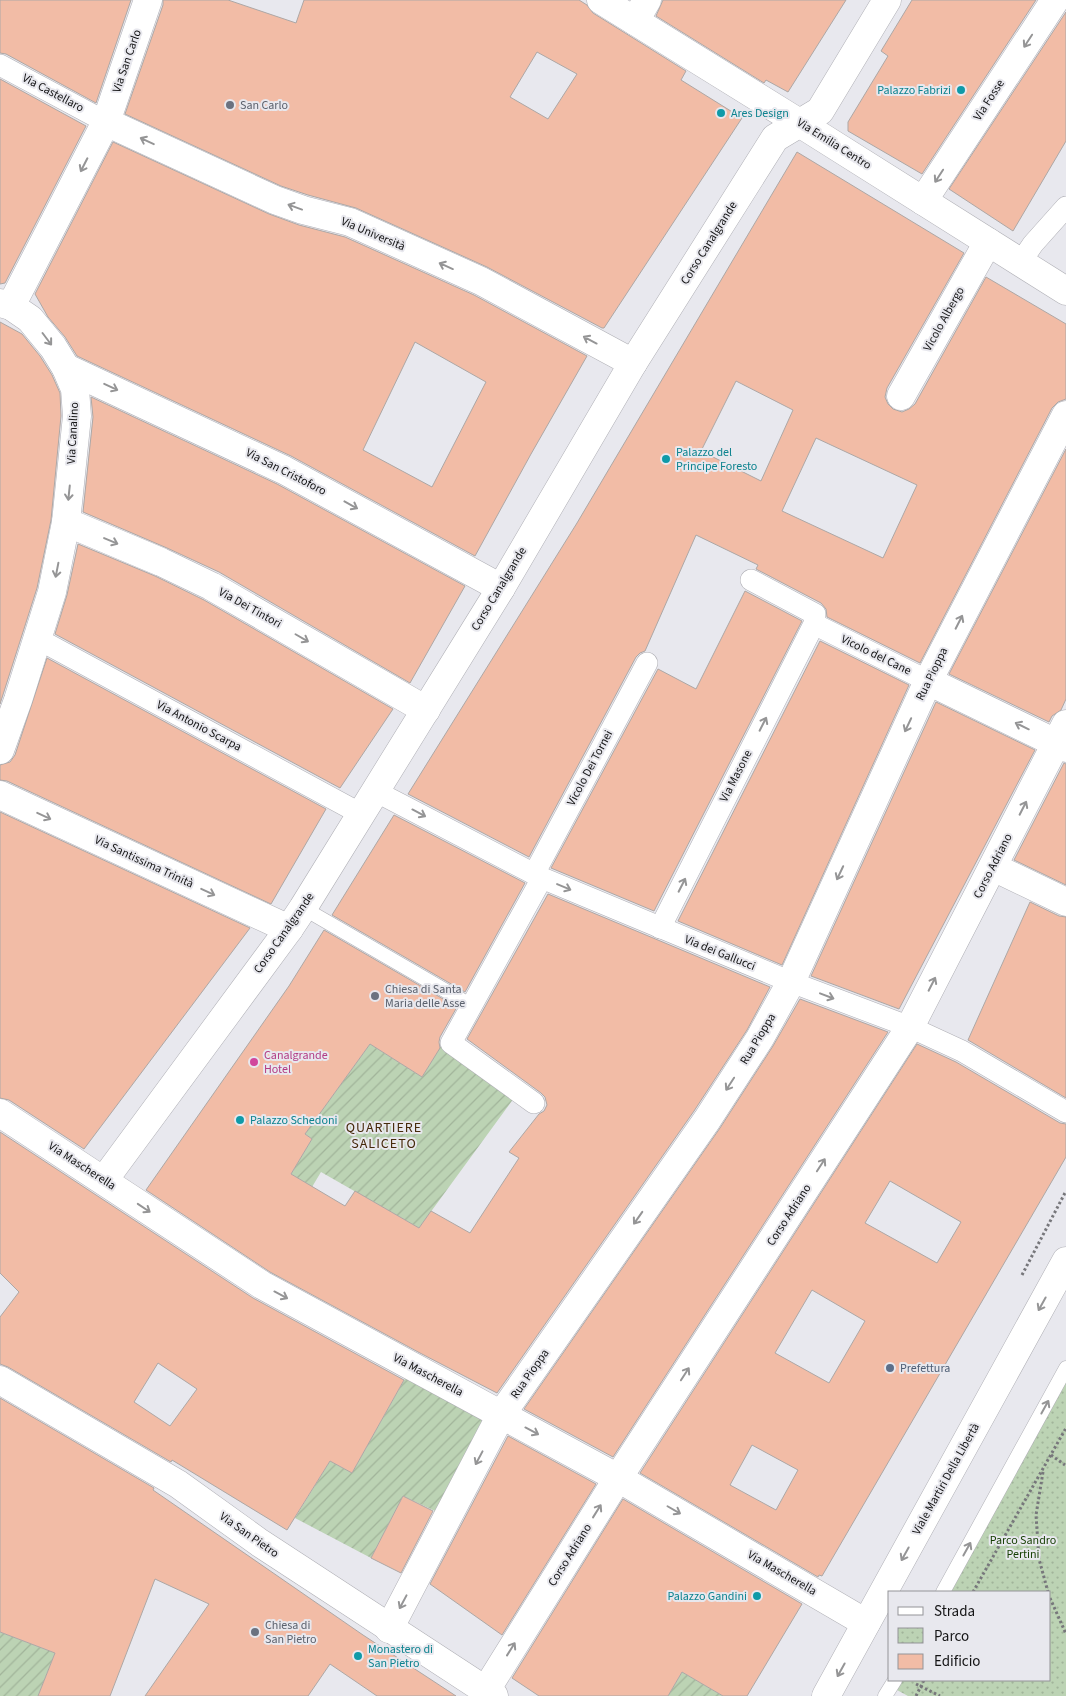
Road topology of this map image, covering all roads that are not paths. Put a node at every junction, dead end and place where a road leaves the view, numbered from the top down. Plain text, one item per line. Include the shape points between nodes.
1 (148, 0) edge
2 (601, 0) edge
3 (887, 0) edge
4 (1055, 0) edge
5 (641, 11) edge
6 (0, 65) edge
7 (106, 122) junction
8 (801, 124) junction
9 (923, 200) junction
10 (1066, 207) edge
11 (988, 242) junction
12 (1020, 263) junction
13 (1066, 291) edge
14 (6, 305) edge
15 (633, 363) junction
16 (66, 368) junction
17 (901, 396) dead end
18 (1066, 415) edge
19 (66, 522) junction
20 (751, 580) dead end
21 (501, 588) junction
22 (814, 624) junction
23 (38, 639) junction
24 (647, 663) dead end
25 (928, 680) junction
26 (9, 696) edge
27 (426, 710) junction
28 (1063, 738) edge
29 (0, 750) edge
30 (375, 791) junction
31 (0, 796) edge
32 (361, 814) junction
33 (993, 867) junction
34 (538, 876) junction
35 (1066, 902) edge
36 (296, 919) junction
37 (660, 928) junction
38 (790, 982) junction
39 (472, 1006) junction
40 (910, 1027) junction
41 (534, 1103) dead end
42 (1066, 1112) edge
43 (0, 1113) edge
44 (104, 1180) junction
45 (1066, 1262) edge
46 (1066, 1368) edge
47 (0, 1380) edge
48 (501, 1415) junction
49 (618, 1478) junction
50 (945, 1591) edge
51 (866, 1623) junction
52 (389, 1629) junction
53 (894, 1681) edge
54 (490, 1693) edge
55 (826, 1696) edge
56 (884, 1696) edge

1 - 7 street, Via San Carlo
2 - 5 street, Via Emilia Centro
3 - 8 street, Corso Canalgrande via 820,111
4 -> 9 street, Via Fosse
5 - 8 street, Via Emilia Centro
6 - 7 street, Via Castellaro
7 -> 14 street, Via Canalino
15 -> 7 street, Via Università via 481,281 350,222 276,200
8 - 9 street, Via Emilia Centro
8 - 15 street, Corso Canalgrande via 775,138
9 - 11 street, Via Emilia Centro
10 - 12 street
11 - 12 street, Via Emilia Centro
11 - 17 street, Vicolo Albergo
12 - 13 street, Via Emilia Centro
14 -> 16 street, Via Canalino via 30,319
15 - 21 street, Corso Canalgrande
16 -> 19 street, Via Canalino via 75,389 77,416
16 -> 21 street, Via San Cristoforo via 284,470
25 -> 18 street, Rua Pioppa
19 -> 23 street, Via Canalino via 52,592
19 -> 27 street, Via Dei Tintori via 211,586
20 - 22 street, Vicolo del Cane via 815,614
21 - 27 street, Corso Canalgrande
22 - 25 street, Vicolo del Cane
37 -> 22 street, Via Masone
23 - 26 street, Via Canalino
23 - 32 street, Via Antonio Scarpa
24 - 34 street, Vicolo Dei Tornei
28 -> 25 street, Vicolo del Cane
25 -> 38 street, Rua Pioppa
26 - 29 street, Via Canalino
27 - 30 street, Corso Canalgrande
33 -> 28 street, Corso Adriano
30 - 32 street, Corso Canalgrande
30 -> 34 street, Via dei Gallucci
31 -> 36 street, Via Santissima Trinità
32 - 36 street, Corso Canalgrande
33 - 35 street
40 -> 33 street, Corso Adriano
34 -> 37 street, Via dei Gallucci
34 - 39 street, Vicolo Dei Tornei
36 - 39 lane
36 - 44 street, Corso Canalgrande
37 - 38 street, Via dei Gallucci
38 -> 40 street, Via dei Gallucci
38 -> 48 street, Rua Pioppa via 760,1038 707,1120
39 - 41 street, Vicolo Dei Tornei via 451,1043
40 - 42 street, Via dei Gallucci via 962,1051
49 -> 40 street, Corso Adriano
43 - 44 street, Via Mascherella
44 -> 48 street, Via Mascherella via 262,1285
45 -> 51 street, Viale Martiri Della Libertà
50 -> 46 lane
47 - 52 street, Via San Pietro via 178,1484
48 -> 49 street, Via Mascherella
48 -> 52 street, Rua Pioppa
49 -> 51 street, Via Mascherella
54 -> 49 street, Corso Adriano
51 -> 55 street, Viale Martiri Della Libertà
52 - 54 street, Via San Pietro
53 - 56 lane

